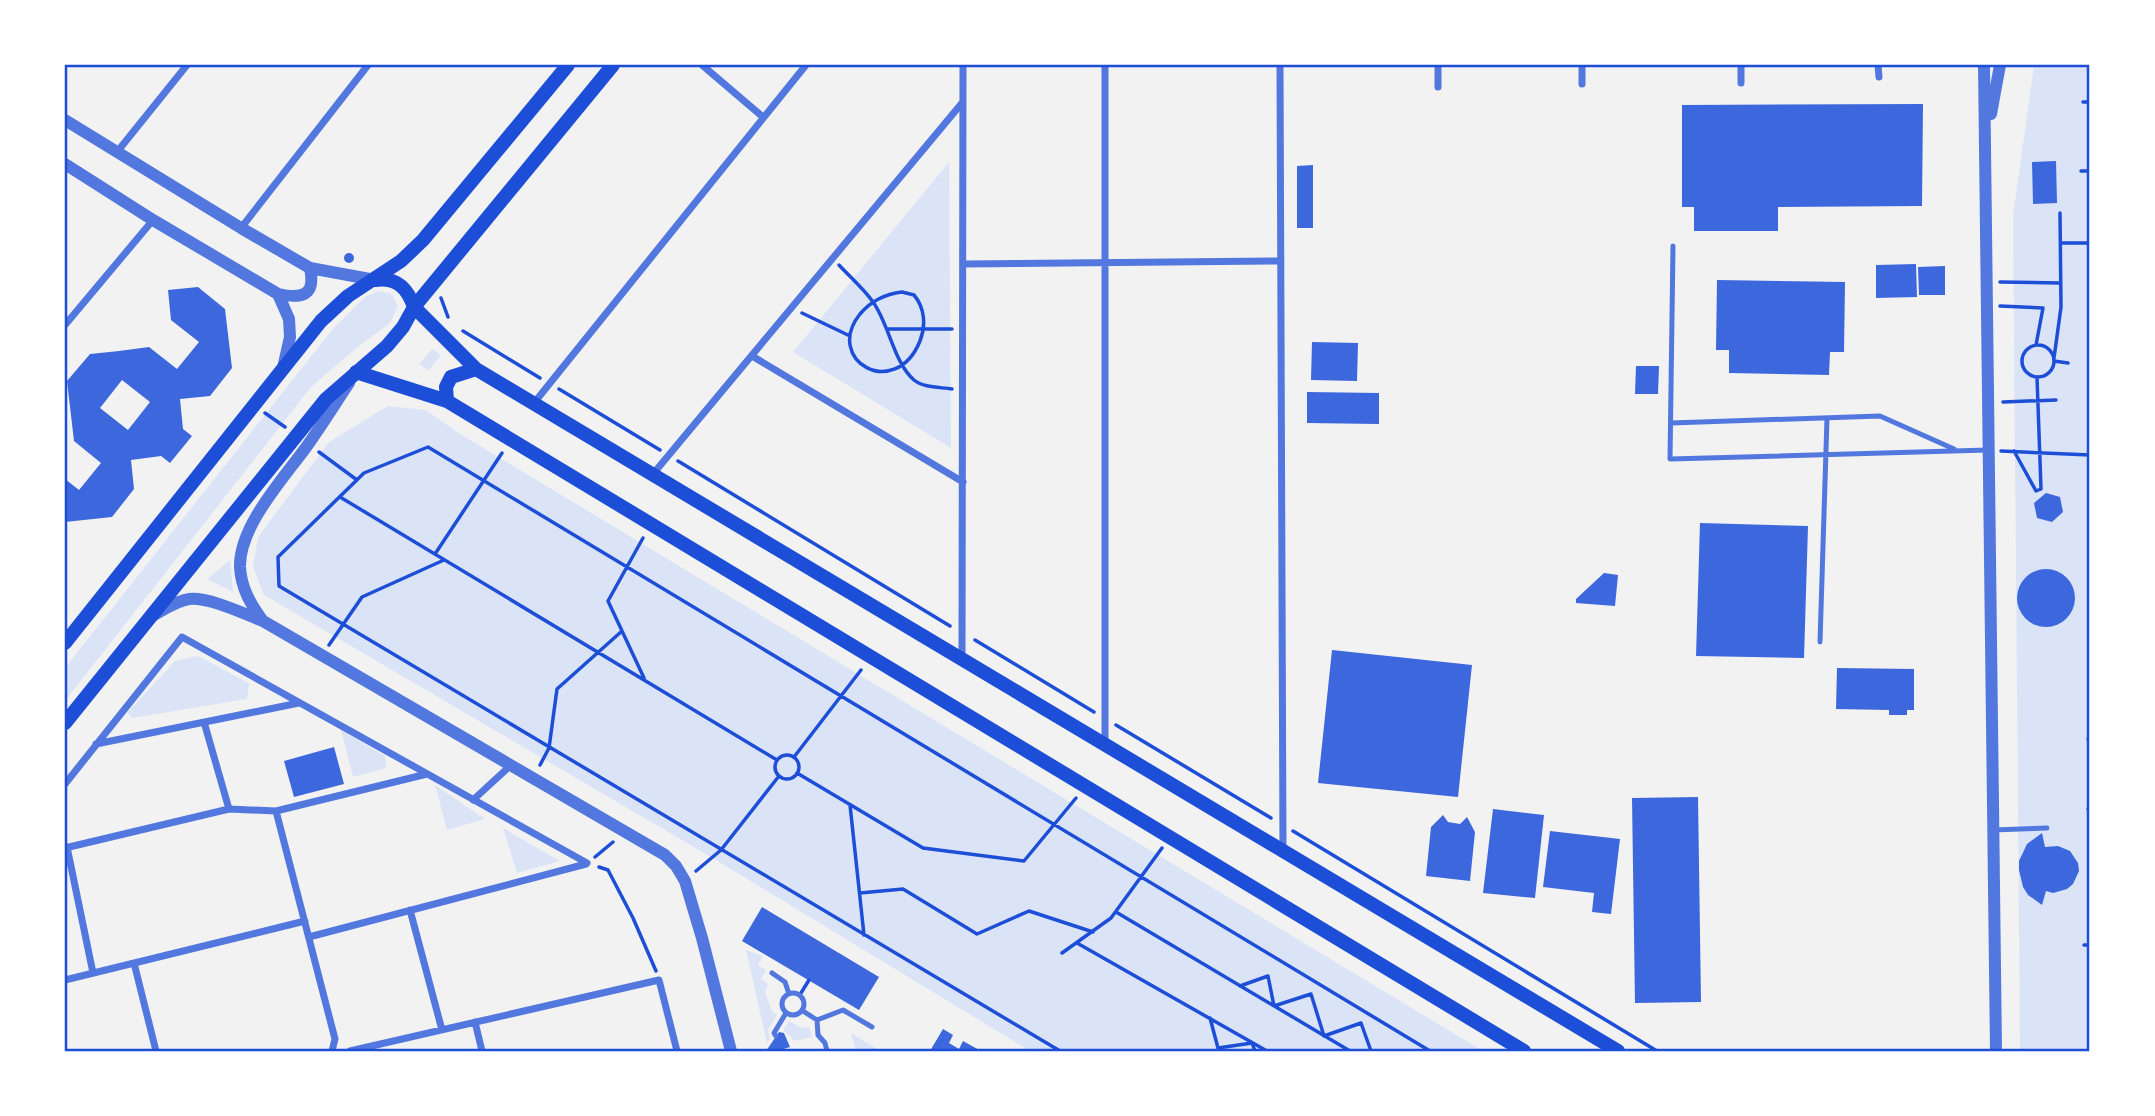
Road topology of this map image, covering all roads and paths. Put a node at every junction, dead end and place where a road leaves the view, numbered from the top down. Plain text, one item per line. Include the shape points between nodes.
1 (187, 65) edge
2 (368, 65) edge
3 (568, 65) edge
4 (613, 65) edge
5 (702, 65) edge
6 (806, 65) edge
7 (962, 65) edge
8 (1105, 65) edge
9 (1280, 65) edge
10 (1438, 65) edge
11 (1582, 65) edge
12 (1741, 65) edge
13 (1878, 65) edge
14 (1984, 65) edge
15 (2000, 65) edge
16 (1879, 77) dead end
17 (1741, 83) dead end
18 (1582, 84) dead end
19 (1438, 87) dead end
20 (2083, 102) dead end
21 (2090, 102) edge
22 (963, 103) junction
23 (763, 117) junction
24 (65, 120) edge
25 (1987, 135) junction
26 (117, 152) junction
27 (65, 164) edge
28 (2081, 172) dead end
29 (2090, 172) edge
30 (2060, 213) dead end
31 (153, 220) junction
32 (240, 228) junction
33 (2060, 243) junction
34 (2090, 243) edge
35 (1673, 246) dead end
36 (833, 259) junction
37 (1281, 261) junction
38 (1105, 263) junction
39 (963, 264) junction
40 (310, 268) junction
41 (375, 280) junction
42 (1987, 282) junction
43 (2060, 284) junction
44 (278, 294) junction
45 (439, 295) dead end
46 (873, 302) junction
47 (1987, 306) junction
48 (414, 307) junction
49 (792, 308) junction
50 (450, 324) dead end
51 (65, 325) edge
52 (923, 327) junction
53 (888, 329) junction
54 (963, 329) junction
55 (461, 330) dead end
56 (850, 336) junction
57 (2036, 345) junction
58 (752, 356) junction
59 (2054, 359) junction
60 (2068, 363) dead end
61 (902, 366) junction
62 (283, 368) junction
63 (476, 369) junction
64 (356, 372) junction
65 (2037, 377) junction
66 (550, 383) junction
67 (963, 390) junction
68 (2056, 400) dead end
69 (447, 401) junction
70 (2038, 401) junction
71 (534, 403) junction
72 (1988, 403) junction
73 (254, 404) junction
74 (1827, 418) junction
75 (1671, 423) junction
76 (302, 440) junction
77 (511, 440) junction
78 (1957, 450) junction
79 (1988, 450) junction
80 (2014, 452) junction
81 (2039, 453) junction
82 (1826, 454) junction
83 (669, 455) junction
84 (2090, 455) edge
85 (653, 474) junction
86 (357, 480) junction
87 (484, 481) junction
88 (963, 482) junction
89 (340, 497) junction
90 (651, 524) junction
91 (435, 554) junction
92 (444, 560) junction
93 (627, 567) junction
94 (147, 619) junction
95 (263, 621) junction
96 (343, 624) junction
97 (622, 631) junction
98 (962, 633) junction
99 (1820, 642) dead end
100 (65, 643) edge
101 (598, 653) junction
102 (321, 655) junction
103 (871, 657) junction
104 (962, 660) junction
105 (645, 681) junction
106 (841, 696) junction
107 (300, 703) junction
108 (1105, 718) junction
109 (204, 722) junction
110 (65, 723) edge
111 (96, 744) junction
112 (1105, 745) junction
113 (549, 748) junction
114 (794, 757) junction
115 (776, 760) junction
116 (511, 765) junction
117 (797, 773) junction
118 (427, 774) junction
119 (779, 776) junction
120 (534, 778) junction
121 (65, 784) edge
122 (1085, 786) junction
123 (473, 800) junction
124 (850, 805) junction
125 (229, 809) junction
126 (276, 811) junction
127 (1053, 825) junction
128 (1283, 825) junction
129 (2047, 828) dead end
130 (1993, 830) junction
131 (626, 832) junction
132 (1169, 837) junction
133 (66, 848) edge
134 (721, 850) junction
135 (1283, 851) junction
136 (587, 863) junction
137 (1140, 878) junction
138 (685, 881) junction
139 (860, 893) junction
140 (410, 910) junction
141 (1116, 912) junction
142 (305, 922) junction
143 (1093, 932) junction
144 (864, 935) junction
145 (309, 937) junction
146 (1077, 943) junction
147 (2084, 945) dead end
148 (2090, 945) edge
149 (1062, 953) dead end
150 (134, 963) junction
151 (93, 973) junction
152 (772, 974) dead end
153 (65, 980) edge
154 (659, 980) junction
155 (809, 980) dead end
156 (1240, 986) junction
157 (789, 994) junction
158 (800, 994) junction
159 (1274, 1006) junction
160 (803, 1011) junction
161 (786, 1013) junction
162 (1368, 1014) junction
163 (1210, 1018) junction
164 (817, 1020) junction
165 (475, 1022) junction
166 (1361, 1023) junction
167 (872, 1027) dead end
168 (442, 1030) junction
169 (776, 1036) dead end
170 (1324, 1036) junction
171 (1252, 1043) junction
172 (1218, 1050) edge
173 (156, 1051) edge
174 (332, 1051) edge
175 (350, 1051) edge
176 (482, 1051) edge
177 (677, 1051) edge
178 (731, 1051) edge
179 (827, 1051) edge
180 (1059, 1051) edge
181 (1255, 1051) edge
182 (1267, 1051) edge
183 (1350, 1051) edge
184 (1371, 1051) edge
185 (1430, 1051) edge
186 (1524, 1051) edge
187 (1618, 1051) edge
188 (1657, 1051) edge
189 (1996, 1051) edge

1 - 26 street
2 - 32 street
3 - 41 main road via 423,240
4 - 48 main road
5 - 23 street
6 - 23 street
7 - 22 street
8 - 38 street
9 - 37 street
10 - 19 street
11 - 18 street
12 - 17 street
13 - 16 street
14 - 25 street
15 - 25 street
20 - 21 path
22 - 36 street
22 - 39 street
23 - 66 street
24 - 26 street
25 - 42 street
26 - 32 street
27 - 31 street
28 - 29 path
30 - 33 path
31 - 44 street
31 - 51 street
32 - 40 street
33 - 34 path
33 - 43 path
35 - 75 lane
36 - 46 path
36 - 49 street
37 - 38 street
37 - 128 street
38 - 39 street
38 - 108 street
39 - 54 street
40 - 41 street
40 - 44 street via 312,278 305,295
41 - 48 main road via 397,281
41 - 62 main road via 348,296 321,321
42 - 43 path
42 - 47 street
43 - 59 path
44 - 62 street via 289,319
45 - 50 path
46 - 52 path via 894,293 914,295 922,306
46 - 53 path
46 - 56 path via 855,321
47 - 57 path via 2043,308
47 - 72 street
48 - 63 main road
48 - 64 main road via 395,337
49 - 56 path
49 - 58 street
52 - 53 path
52 - 54 path
52 - 61 path via 919,345
53 - 61 path
54 - 67 street
55 - 66 path
56 - 61 path via 853,355 863,367 886,372
57 - 59 path via 2047,348
57 - 65 path via 2026,351 2022,362 2026,372
58 - 83 street
58 - 88 street
59 - 60 path
59 - 65 path via 2048,374
61 - 67 path via 915,381
62 - 73 main road
63 - 69 main road via 451,377
63 - 71 main road
64 - 69 main road
64 - 76 main road via 326,399
65 - 70 path
66 - 71 street
66 - 83 path
67 - 88 street
68 - 70 path
69 - 77 main road
70 - 72 path
70 - 81 path
71 - 85 main road
72 - 79 street
73 - 76 path
73 - 100 main road
74 - 75 lane
74 - 78 lane via 1880,416
74 - 82 lane
75 - 82 lane via 1670,459
76 - 86 path
76 - 94 main road
76 - 95 street via 247,534 240,565 242,584
77 - 87 path
77 - 90 main road
78 - 79 lane
78 - 82 lane
79 - 80 path
79 - 130 street
80 - 81 path
80 - 81 path via 2036,491 2041,489
81 - 84 path
82 - 99 lane
83 - 85 street
83 - 98 path
85 - 104 main road
86 - 87 path via 428,447
86 - 89 path
87 - 91 path
87 - 93 path
88 - 98 street
89 - 91 path
89 - 96 path via 278,557 279,586
90 - 93 path
90 - 103 main road
91 - 92 path
92 - 96 path via 362,597
92 - 101 path
93 - 97 path via 608,601
93 - 106 path
94 - 95 street via 191,599
94 - 110 main road
95 - 102 street
96 - 102 path
96 - 113 path
97 - 101 path
97 - 105 path
98 - 104 street
98 - 108 path
101 - 105 path
101 - 113 path via 557,689
102 - 116 street
103 - 106 path
103 - 122 main road
104 - 112 main road
105 - 115 path
106 - 114 path
106 - 127 path
107 - 109 street
107 - 111 street via 182,637
107 - 118 street
108 - 112 street
108 - 128 path
109 - 111 street
109 - 125 street
111 - 121 street
112 - 135 main road
113 - 120 path
113 - 134 path
114 - 115 path via 784,755
114 - 117 path via 799,764
115 - 119 path
116 - 120 street
116 - 123 street
117 - 119 path via 789,779
117 - 124 path
118 - 123 street
118 - 126 street
119 - 134 path
120 - 131 street
122 - 127 path
122 - 132 main road
123 - 136 street
124 - 127 path via 923,848 1024,861
124 - 139 path
125 - 126 street
125 - 133 street
126 - 142 street
127 - 137 path
128 - 135 street
128 - 188 path
129 - 130 lane
130 - 189 street
131 - 136 path
131 - 138 street via 665,855
132 - 137 path
132 - 186 main road
133 - 151 street
134 - 138 path
134 - 144 path
135 - 187 main road
136 - 140 street
136 - 154 path via 608,870
137 - 141 path
137 - 162 path
138 - 178 street
139 - 143 path via 903,889 977,934 1029,911
139 - 144 path
140 - 145 street
140 - 168 street
141 - 143 path
141 - 156 path
142 - 145 street
142 - 150 street
143 - 146 path
144 - 180 path
145 - 174 street via 335,1039
146 - 149 path
146 - 163 path
147 - 148 path
150 - 151 street
150 - 173 street
151 - 153 street
152 - 157 lane via 785,982
154 - 165 street
154 - 177 street
155 - 158 path
156 - 159 path
156 - 159 path via 1268,976
157 - 158 lane
157 - 161 lane via 782,1003
158 - 160 lane
159 - 170 path
159 - 170 path via 1311,994
160 - 161 lane via 793,1016
160 - 164 lane
161 - 169 lane
162 - 166 path
162 - 185 path
163 - 171 path
163 - 172 path
164 - 167 lane via 843,1010
164 - 179 lane via 818,1035
165 - 168 street
165 - 176 street
166 - 170 path
166 - 184 path
168 - 175 street
170 - 183 path
171 - 172 path
171 - 181 path
171 - 182 path

